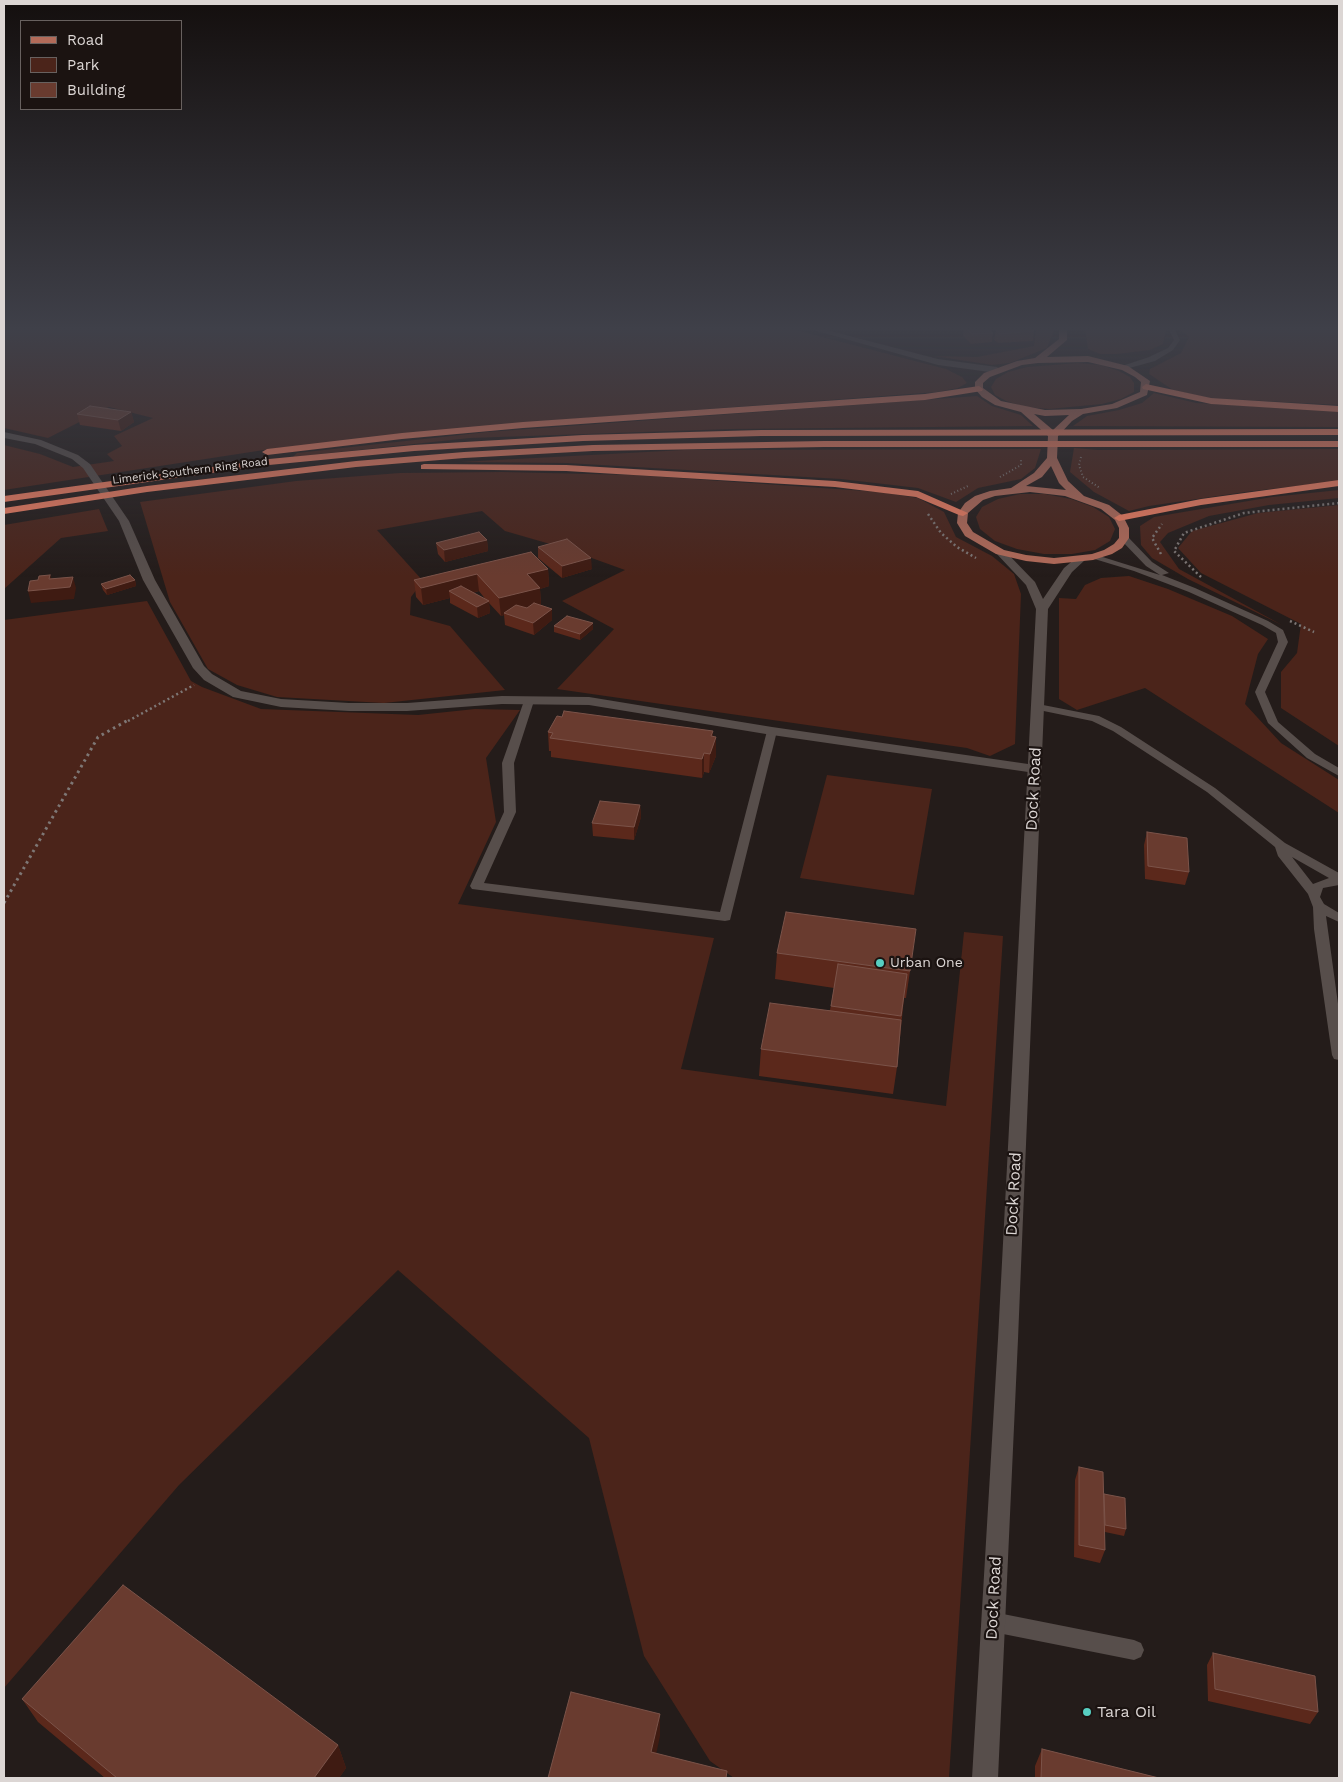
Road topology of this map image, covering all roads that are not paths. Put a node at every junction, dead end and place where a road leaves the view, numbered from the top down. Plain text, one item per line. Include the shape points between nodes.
1 (708, 411) edge
2 (1025, 411) edge
3 (1032, 411) edge
4 (1086, 411) edge
5 (1081, 412) junction
6 (1339, 432) edge
7 (1053, 435) junction
8 (4, 436) edge
9 (1339, 444) edge
10 (1052, 458) junction
11 (277, 478) junction
12 (1339, 483) edge
13 (1012, 490) junction
14 (4, 493) edge
15 (1084, 498) junction
16 (4, 500) edge
17 (52, 503) junction
18 (4, 511) edge
19 (963, 513) junction
20 (1118, 518) junction
21 (4, 519) edge
22 (1124, 538) junction
23 (1000, 552) junction
24 (1093, 558) junction
25 (1080, 560) junction
26 (1192, 590) junction
27 (1042, 609) junction
28 (529, 701) junction
29 (1038, 707) junction
30 (772, 731) junction
31 (1035, 769) junction
32 (1339, 773) edge
33 (1281, 846) junction
34 (1339, 879) edge
35 (1314, 893) junction
36 (1319, 907) junction
37 (1339, 918) edge
38 (1339, 1055) edge
39 (993, 1622) junction
40 (1134, 1650) dead end
41 (985, 1778) edge

1 - 14 highway via 295,448
2 - 7 main road
3 - 5 main road
4 - 5 main road
5 - 7 main road
6 - 16 highway, Limerick Southern Ring Road via 666,434 492,442 269,462
7 - 10 main road
8 - 28 main road via 38,442 75,457 87,466 124,521 149,580 199,668 237,694 281,703 407,707
9 - 17 highway, Limerick Southern Ring Road via 593,448 464,455 254,475
10 - 13 main road via 1038,475
10 - 15 main road via 1064,483
11 - 17 highway
11 - 19 highway via 425,467 566,468 896,490 918,494
11 - 21 highway
12 - 20 highway via 1201,502
13 - 15 main road via 1049,490
13 - 19 main road via 980,498
15 - 20 main road via 1105,507
17 - 18 highway, Limerick Southern Ring Road
19 - 23 main road via 962,523 969,534
20 - 22 main road via 1124,528
22 - 24 main road via 1113,549
22 - 26 lane via 1149,564
23 - 25 main road via 1054,561
23 - 27 main road, Dock Road via 1031,584
24 - 25 main road
24 - 26 lane via 1138,569
25 - 27 main road via 1068,570
26 - 32 lane via 1280,632 1284,642 1260,692 1273,723 1312,756
27 - 29 main road, Dock Road
28 - 30 main road via 589,701
28 - 30 lane via 508,763 510,812 476,886 725,917
29 - 31 main road, Dock Road
29 - 33 lane via 1094,718 1117,729 1211,790
30 - 31 main road
31 - 39 main road, Dock Road
33 - 34 lane
33 - 35 lane via 1282,853
34 - 35 lane via 1319,885
35 - 36 lane
36 - 37 lane
36 - 38 lane
39 - 40 lane
39 - 41 main road, Dock Road

